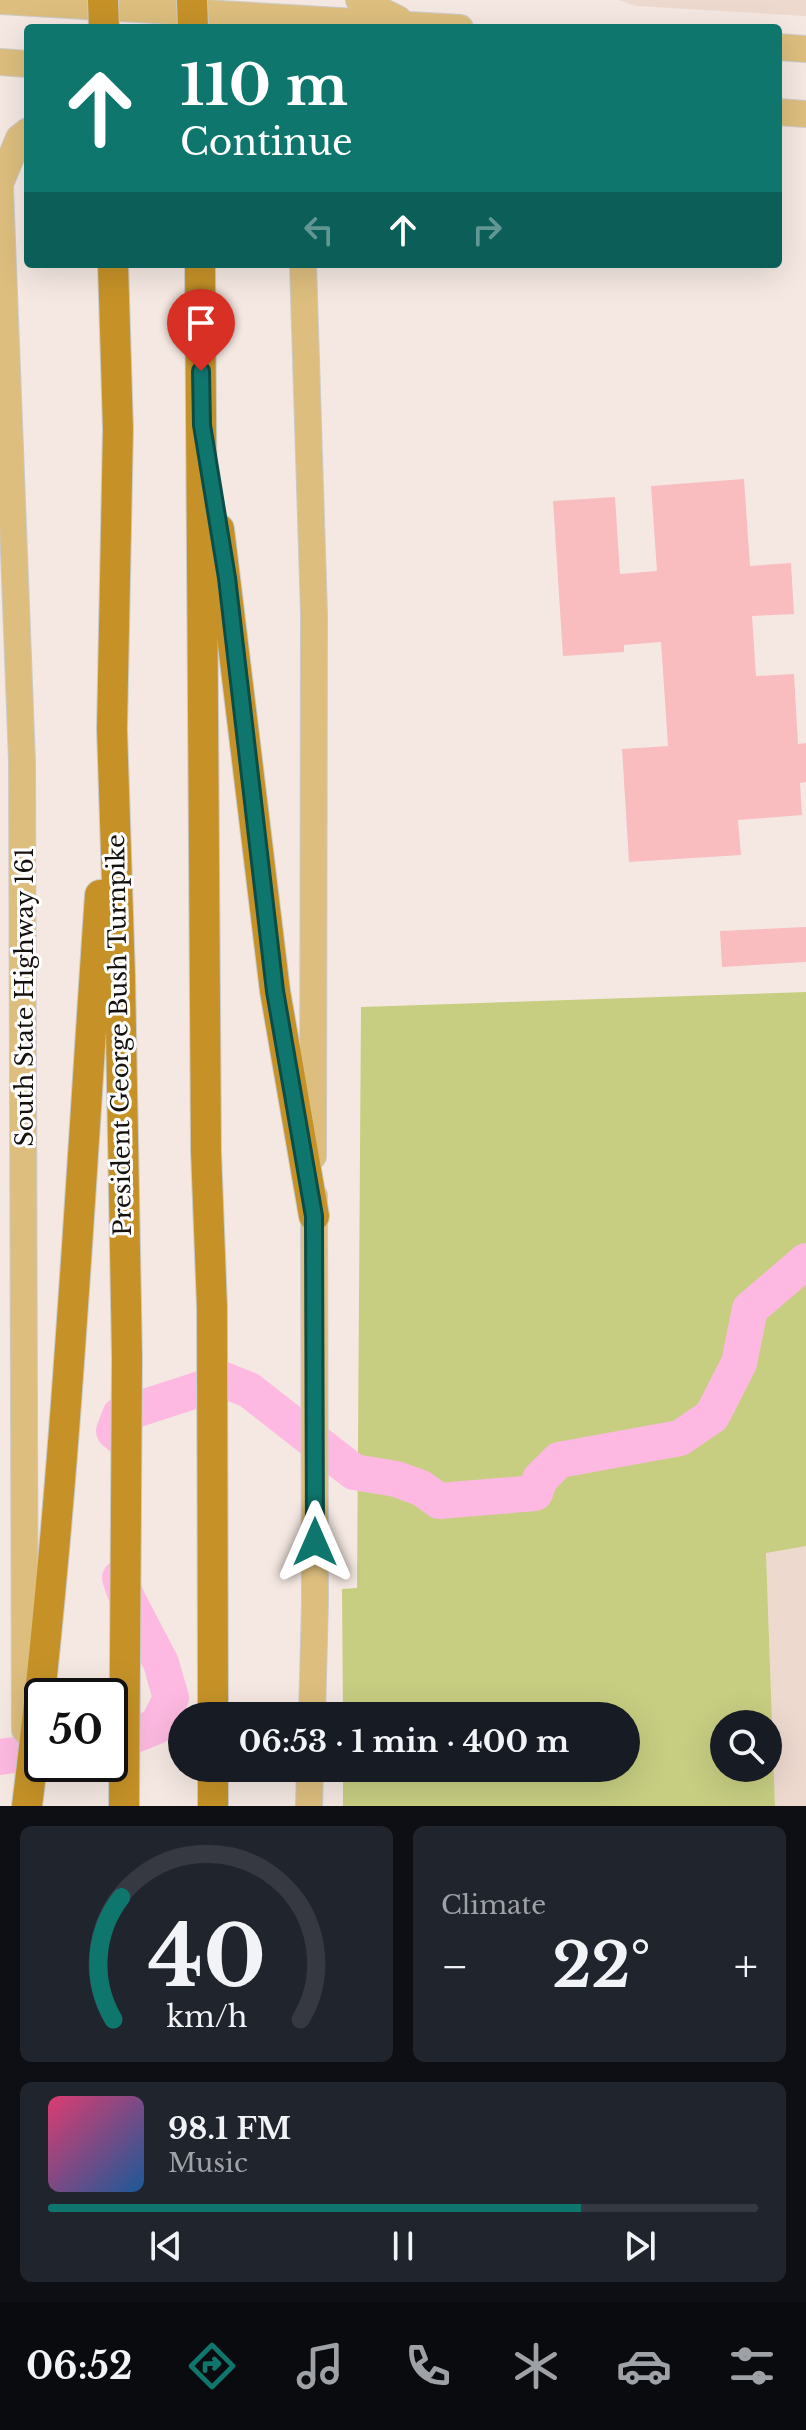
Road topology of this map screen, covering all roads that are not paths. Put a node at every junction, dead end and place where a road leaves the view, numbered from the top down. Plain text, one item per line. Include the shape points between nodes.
1 (103, 0) edge
2 (192, 0) edge
3 (359, 0) edge
4 (0, 1) edge
5 (293, 16) edge
6 (104, 24) edge
7 (193, 24) edge
8 (402, 24) edge
9 (413, 24) edge
10 (782, 47) edge
11 (806, 49) edge
12 (0, 62) edge
13 (24, 64) edge
14 (782, 112) edge
15 (806, 114) edge
16 (24, 134) edge
17 (0, 186) edge
18 (113, 268) edge
19 (200, 268) edge
20 (303, 268) edge
21 (202, 425) junction
22 (112, 729) junction
23 (314, 1216) junction
24 (213, 1702) edge
25 (312, 1702) edge
26 (213, 1782) edge
27 (310, 1782) edge
28 (26, 1806) edge
29 (124, 1806) edge
30 (213, 1806) edge
31 (309, 1806) edge

1 - 6 highway, bridge
2 - 7 highway, bridge
3 - 9 main road
4 - 5 main road
5 - 8 main road
10 - 11 main road
12 - 13 main road
14 - 15 main road
16 - 17 main road
17 - 28 main road, South State Highway 161 via 22,761
18 - 22 highway, President George Bush Turnpike via 118,429
19 - 21 highway
20 - 23 main road via 314,614
21 - 23 highway via 227,578 275,991
21 - 24 highway
22 - 28 highway via 83,1196 46,1656
22 - 29 highway, President George Bush Turnpike via 127,1358
23 - 25 main road
26 - 30 highway
27 - 31 main road

